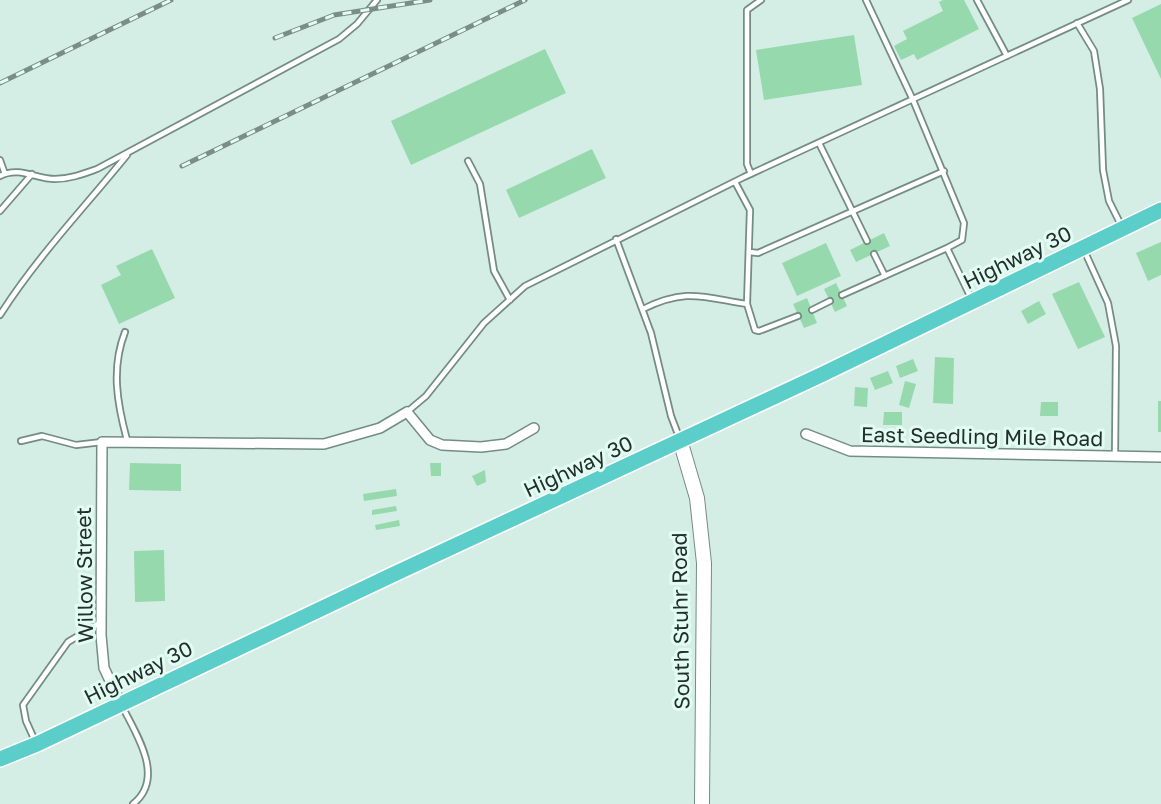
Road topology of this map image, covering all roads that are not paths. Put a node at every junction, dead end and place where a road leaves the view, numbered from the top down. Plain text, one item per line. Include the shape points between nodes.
1 (377, 0) edge
2 (761, 0) edge
3 (866, 0) edge
4 (977, 0) edge
5 (1128, 0) edge
6 (1077, 23) junction
7 (1007, 56) junction
8 (914, 100) junction
9 (819, 143) junction
10 (129, 153) junction
11 (0, 160) edge
12 (468, 161) dead end
13 (944, 171) junction
14 (32, 174) junction
15 (751, 174) junction
16 (2, 175) edge
17 (735, 182) junction
18 (1161, 210) edge
19 (0, 211) edge
20 (853, 213) junction
21 (1123, 228) junction
22 (616, 239) junction
23 (867, 241) dead end
24 (947, 248) junction
25 (1083, 248) junction
26 (749, 252) junction
27 (874, 254) dead end
28 (885, 276) junction
29 (842, 295) dead end
30 (510, 300) junction
31 (830, 301) dead end
32 (973, 301) junction
33 (747, 304) junction
34 (643, 309) junction
35 (812, 310) dead end
36 (0, 315) edge
37 (798, 316) dead end
38 (124, 332) dead end
39 (407, 412) junction
40 (534, 428) dead end
41 (806, 434) dead end
42 (127, 440) junction
43 (680, 440) junction
44 (21, 441) dead end
45 (102, 442) junction
46 (1115, 456) junction
47 (1161, 457) edge
48 (101, 622) junction
49 (120, 704) junction
50 (37, 744) junction
51 (4, 760) edge
52 (133, 804) edge
53 (702, 804) edge

1 - 10 lane via 339,39
2 - 15 lane via 747,10 747,164
3 - 8 lane
4 - 7 lane
5 - 6 lane
6 - 7 lane
6 - 21 lane via 1094,51 1103,127 1103,170 1109,201
7 - 8 lane
8 - 9 lane
8 - 13 lane
9 - 15 lane
9 - 20 lane
10 - 14 lane via 72,178
10 - 36 lane via 59,235
11 - 16 lane
12 - 30 lane via 480,184 494,270
13 - 20 lane
13 - 24 lane via 963,223 962,240
14 - 16 lane
14 - 19 lane
15 - 17 lane
17 - 22 lane
17 - 26 lane via 750,210
18 - 21 highway, Highway 30
20 - 23 lane
20 - 26 lane via 758,253
21 - 25 highway, Highway 30
22 - 30 lane via 525,286
22 - 34 lane
24 - 28 lane
24 - 32 lane
25 - 32 highway, Highway 30
25 - 46 lane via 1108,303 1116,346
26 - 33 lane
27 - 28 lane
28 - 29 lane
30 - 39 lane via 484,323 426,396
31 - 35 lane
32 - 43 highway, Highway 30
33 - 34 lane via 688,294 667,297
33 - 37 lane via 755,330 765,330
34 - 43 lane
38 - 42 lane via 117,352 116,381
39 - 40 street via 429,440 442,445 506,444
39 - 42 street via 380,428 324,444
41 - 46 street, East Seedling Mile Road via 850,451
42 - 45 street
43 - 49 highway, Highway 30
43 - 53 main road, South Stuhr Road via 697,498 704,563
44 - 45 lane via 42,436 76,445
45 - 48 street, Willow Street
46 - 47 street, East Seedling Mile Road
48 - 49 street, Willow Street via 104,668
48 - 50 lane via 68,642 23,705
49 - 50 highway, Highway 30
49 - 52 lane via 141,744 150,772 140,799
50 - 51 highway, Highway 30

